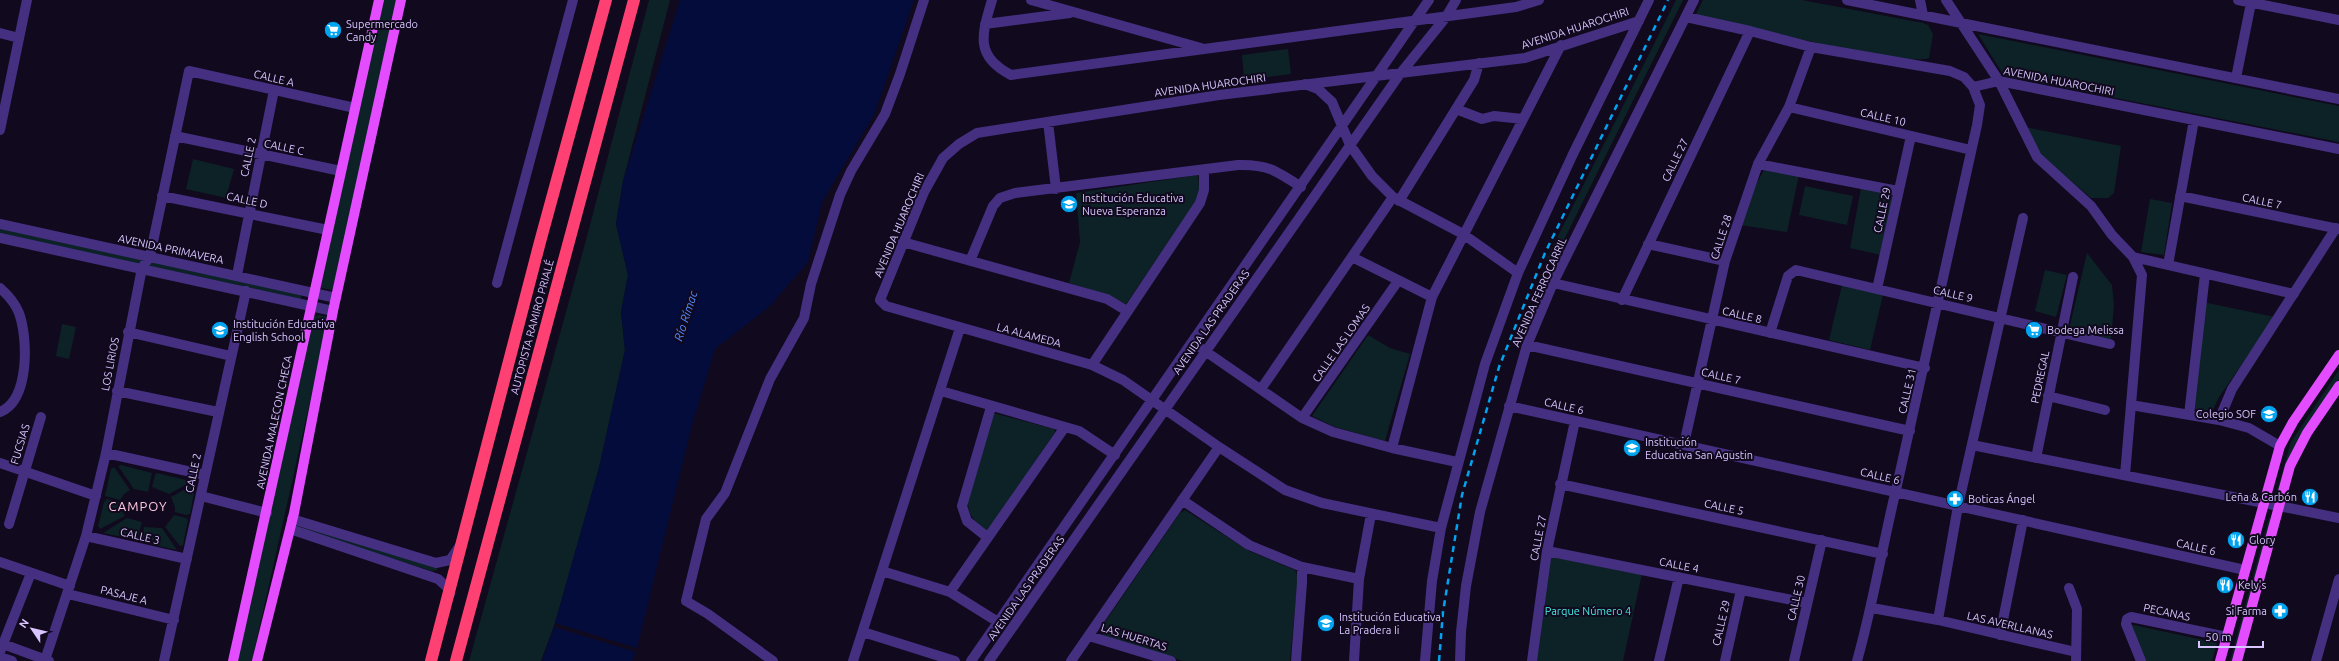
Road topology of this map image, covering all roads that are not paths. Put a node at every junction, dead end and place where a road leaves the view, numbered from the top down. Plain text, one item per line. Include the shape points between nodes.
1 (27, 0) edge
2 (379, 0) edge
3 (401, 0) edge
4 (573, 0) edge
5 (606, 0) edge
6 (634, 0) edge
7 (924, 0) edge
8 (992, 0) edge
9 (1031, 0) edge
10 (1429, 0) edge
11 (1456, 0) edge
12 (1539, 0) edge
13 (1649, 0) edge
14 (1694, 0) edge
15 (1847, 0) edge
16 (1920, 0) edge
17 (1946, 0) edge
18 (2238, 0) edge
19 (2251, 3) junction
20 (1519, 4) edge
21 (1075, 12) junction
22 (1923, 15) junction
23 (1446, 17) junction
24 (1686, 18) junction
25 (2339, 20) edge
26 (1415, 21) junction
27 (1639, 21) junction
28 (1962, 23) junction
29 (985, 24) junction
30 (1750, 31) junction
31 (0, 33) edge
32 (19, 38) junction
33 (1561, 45) junction
34 (1811, 47) junction
35 (1205, 49) junction
36 (1479, 63) junction
37 (189, 71) joint
38 (1400, 74) junction
39 (1376, 77) junction
40 (2236, 78) junction
41 (1999, 81) junction
42 (1305, 84) junction
43 (1973, 87) junction
44 (274, 90) junction
45 (2339, 99) edge
46 (3, 104) edge
47 (1789, 107) junction
48 (355, 108) junction
49 (1456, 109) junction
50 (1523, 119) junction
51 (2194, 120) junction
52 (1048, 122) junction
53 (1343, 125) junction
54 (0, 130) edge
55 (175, 136) junction
56 (1911, 136) junction
57 (1350, 145) junction
58 (2339, 149) edge
59 (1972, 150) junction
60 (260, 154) junction
61 (1758, 164) junction
62 (1204, 170) junction
63 (341, 171) junction
64 (1300, 187) junction
65 (1056, 189) junction
66 (1898, 191) junction
67 (162, 196) junction
68 (2180, 196) junction
69 (1396, 199) junction
70 (248, 212) junction
71 (2023, 218) dead end
72 (0, 224) edge
73 (2338, 229) edge
74 (328, 230) junction
75 (1463, 234) junction
76 (0, 238) edge
77 (903, 242) junction
78 (1648, 244) junction
79 (150, 256) junction
80 (2133, 257) junction
81 (1352, 258) junction
82 (970, 261) junction
83 (1725, 261) junction
84 (2168, 265) junction
85 (142, 268) junction
86 (1518, 273) junction
87 (2205, 274) junction
88 (237, 275) junction
89 (2073, 277) dead end
90 (1398, 281) junction
91 (497, 283) dead end
92 (1553, 283) junction
93 (0, 288) edge
94 (1877, 289) junction
95 (246, 291) junction
96 (315, 294) junction
97 (2294, 294) junction
98 (1432, 297) junction
99 (336, 298) junction
100 (880, 300) joint
101 (1622, 300) junction
102 (1937, 303) junction
103 (312, 306) junction
104 (333, 310) junction
105 (1127, 311) junction
106 (2001, 318) junction
107 (1712, 320) junction
108 (960, 328) junction
109 (128, 332) junction
110 (2062, 332) junction
111 (1770, 333) junction
112 (1192, 342) junction
113 (2110, 344) dead end
114 (1527, 345) junction
115 (1205, 351) junction
116 (2339, 355) edge
117 (231, 356) junction
118 (1092, 365) junction
119 (1925, 368) junction
120 (1697, 383) junction
121 (2339, 386) edge
122 (1261, 388) junction
123 (117, 390) junction
124 (941, 391) junction
125 (2048, 396) junction
126 (1152, 400) junction
127 (991, 406) junction
128 (1509, 406) junction
129 (2131, 406) junction
130 (1164, 409) junction
131 (2105, 410) dead end
132 (0, 412) edge
133 (218, 412) junction
134 (2189, 415) junction
135 (41, 417) dead end
136 (1302, 418) junction
137 (2219, 420) junction
138 (1575, 421) junction
139 (1065, 427) junction
140 (1910, 431) junction
141 (1684, 444) junction
142 (1972, 445) junction
143 (2280, 446) junction
144 (1219, 447) junction
145 (1392, 448) junction
146 (106, 453) junction
147 (1115, 455) junction
148 (2036, 458) junction
149 (1457, 462) junction
150 (0, 463) edge
151 (24, 471) junction
152 (205, 475) junction
153 (2125, 475) junction
154 (1560, 484) junction
155 (1895, 492) junction
156 (96, 496) junction
157 (201, 496) junction
158 (1182, 500) junction
159 (2264, 502) junction
160 (1958, 506) junction
161 (2279, 507) junction
162 (267, 513) junction
163 (1371, 514) junction
164 (2339, 518) edge
165 (292, 519) junction
166 (2023, 520) junction
167 (9, 524) dead end
168 (1441, 528) junction
169 (290, 529) junction
170 (86, 536) junction
171 (987, 538) junction
172 (1822, 540) junction
173 (462, 544) junction
174 (1547, 551) junction
175 (1883, 554) junction
176 (187, 559) junction
177 (0, 562) edge
178 (1302, 567) junction
179 (2245, 570) junction
180 (882, 571) junction
181 (31, 572) junction
182 (1679, 577) junction
183 (1359, 580) junction
184 (2338, 586) edge
185 (2069, 588) dead end
186 (69, 590) junction
187 (1741, 590) junction
188 (950, 592) junction
189 (450, 594) junction
190 (1807, 603) junction
191 (1872, 608) junction
192 (174, 620) junction
193 (1938, 620) junction
194 (998, 622) junction
195 (863, 632) junction
196 (2000, 635) junction
197 (1089, 636) junction
198 (2227, 637) junction
199 (1, 647) edge
200 (2076, 656) edge
201 (0, 657) edge
202 (47, 660) edge
203 (2318, 660) edge
204 (12, 661) edge
205 (164, 661) edge
206 (233, 661) edge
207 (257, 661) edge
208 (431, 661) edge
209 (456, 661) edge
210 (773, 661) edge
211 (854, 661) edge
212 (955, 661) edge
213 (971, 661) edge
214 (989, 661) edge
215 (1071, 661) edge
216 (1171, 661) edge
217 (1296, 661) edge
218 (1354, 661) edge
219 (1425, 661) edge
220 (1460, 661) edge
221 (1532, 661) edge
222 (1659, 661) edge
223 (1725, 661) edge
224 (1794, 661) edge
225 (1858, 661) edge
226 (2141, 661) edge
227 (2220, 661) edge
228 (2237, 661) edge

1 - 32 street
2 - 48 main road, AVENIDA MALECON CHECA
3 - 99 main road
4 - 91 street
5 - 173 highway, AUTOPISTA RAMIRO PRIALÉ
6 - 209 highway, AUTOPISTA RAMIRO PRIALÉ
7 - 210 street via 884,114 840,195 811,284 804,318 770,379 725,493 706,519 686,601
8 - 29 street
9 - 21 street
10 - 26 street, AVENIDA LAS PRADERAS
11 - 23 street, AVENIDA LAS PRADERAS
12 - 20 street
13 - 27 street, AVENIDA FERROCARRIL
14 - 24 street, AVENIDA FERROCARRIL
15 - 22 street
16 - 22 street
17 - 28 street
18 - 19 street
19 - 25 street
19 - 40 street
20 - 23 street
21 - 29 street
21 - 35 street
22 - 28 street
23 - 26 street
23 - 38 street, AVENIDA LAS PRADERAS
24 - 30 street
24 - 92 street, AVENIDA FERROCARRIL
26 - 35 street
26 - 39 street, AVENIDA LAS PRADERAS
27 - 33 street, AVENIDA HUAROCHIRI
27 - 86 street, AVENIDA FERROCARRIL
28 - 40 street
28 - 41 street
29 - 35 street via 982,41 985,51 991,61 1011,75
30 - 34 street
30 - 78 street, CALLE 27
31 - 32 street
32 - 46 street
33 - 36 street, AVENIDA HUAROCHIRI via 1525,58
33 - 50 street
34 - 43 street via 1950,71 1964,77
34 - 47 street, CALLE 28
36 - 38 street, AVENIDA HUAROCHIRI
36 - 49 street via 1474,80
37 - 44 street, CALLE A
37 - 55 street, LOS LIRIOS
38 - 39 street, AVENIDA HUAROCHIRI
38 - 57 street, AVENIDA LAS PRADERAS
39 - 42 street, AVENIDA HUAROCHIRI
39 - 53 street, AVENIDA LAS PRADERAS
40 - 45 street
41 - 43 street, AVENIDA HUAROCHIRI
41 - 51 street, AVENIDA HUAROCHIRI
41 - 80 street via 2037,157 2091,206 2112,235
42 - 52 street, AVENIDA HUAROCHIRI
42 - 53 street via 1328,97
43 - 59 street, CALLE 31 via 1980,105
44 - 48 street, CALLE A
44 - 60 street, CALLE 2
46 - 54 street
47 - 56 street, CALLE 10
47 - 61 street, CALLE 28
48 - 63 main road, AVENIDA MALECON CHECA
49 - 50 street via 1482,119 1494,116
49 - 69 street
50 - 75 street
51 - 58 street, AVENIDA HUAROCHIRI
51 - 68 street
52 - 65 street
52 - 77 street, AVENIDA HUAROCHIRI via 977,132 959,144 943,158 924,192
53 - 57 street
53 - 64 street, AVENIDA LAS PRADERAS
55 - 60 street, CALLE C
55 - 67 street, LOS LIRIOS
56 - 59 street, CALLE 10
56 - 66 street, CALLE 29
57 - 69 street via 1372,176
57 - 115 street, AVENIDA LAS PRADERAS
59 - 102 street, CALLE 31
60 - 63 street, CALLE C
60 - 70 street, CALLE 2
61 - 66 street
61 - 83 street, CALLE 28
62 - 64 street via 1259,164 1275,170
62 - 65 street
62 - 105 street via 1204,190 1200,203
63 - 74 main road, AVENIDA MALECON CHECA
64 - 112 street, AVENIDA LAS PRADERAS
65 - 82 street via 1000,198 988,215
66 - 94 street, CALLE 29
67 - 70 street, CALLE D
67 - 79 street, LOS LIRIOS
68 - 73 street, CALLE 7
68 - 84 street
69 - 75 street
69 - 81 street
70 - 74 street, CALLE D
70 - 88 street, CALLE 2
71 - 106 street
72 - 79 street, AVENIDA PRIMAVERA
73 - 97 street
74 - 96 main road, AVENIDA MALECON CHECA
75 - 86 street
75 - 98 street
76 - 85 street
77 - 82 street
77 - 100 street, AVENIDA HUAROCHIRI
78 - 83 street
78 - 101 street, CALLE 27
79 - 85 street, LOS LIRIOS
79 - 88 street, AVENIDA PRIMAVERA
80 - 84 street
80 - 129 street via 2142,275
81 - 90 street
81 - 122 street
82 - 105 street via 1107,299
83 - 107 street, CALLE 28
84 - 87 street
85 - 95 street
85 - 109 street, LOS LIRIOS
86 - 149 street, AVENIDA FERROCARRIL via 1485,364
87 - 97 street
87 - 134 street
88 - 96 street, AVENIDA PRIMAVERA
89 - 110 street, PEDREGAL
90 - 98 street
90 - 136 street, CALLE LAS LOMAS
92 - 101 street, CALLE 8
92 - 114 street, AVENIDA FERROCARRIL
93 - 132 street via 14,303 19,313 24,356 18,396
94 - 102 street, CALLE 9
94 - 111 street, CALLE 9 via 1796,270 1791,272
95 - 103 street
95 - 117 street, CALLE 2
96 - 99 street, AVENIDA PRIMAVERA
96 - 103 main road, AVENIDA MALECON CHECA
97 - 137 street via 2232,389
98 - 145 street
99 - 104 main road
100 - 108 street, LA ALAMEDA via 886,306
101 - 107 street, CALLE 8
102 - 106 street, CALLE 9
102 - 119 street, CALLE 31
103 - 104 street
103 - 162 main road, AVENIDA MALECON CHECA
104 - 165 main road
105 - 118 street
106 - 110 street, CALLE 9
106 - 142 street
107 - 111 street, CALLE 8
107 - 120 street, CALLE 28
108 - 118 street, LA ALAMEDA
108 - 124 street
109 - 117 street
109 - 123 street, LOS LIRIOS
110 - 113 street, CALLE 9
110 - 125 street, PEDREGAL
111 - 119 street, CALLE 8
112 - 115 street
112 - 126 street, AVENIDA LAS PRADERAS
114 - 120 street, CALLE 7
114 - 128 street, AVENIDA FERROCARRIL
115 - 122 street
115 - 130 street, AVENIDA LAS PRADERAS
116 - 143 main road via 2292,422
117 - 133 street, CALLE 2
118 - 126 street, LA ALAMEDA via 1123,380
119 - 140 street, CALLE 31
120 - 140 street, CALLE 7
120 - 141 street, CALLE 28
121 - 161 main road via 2297,450
122 - 136 street
123 - 133 street
123 - 146 street, LOS LIRIOS
124 - 127 street
124 - 180 street
125 - 131 street
125 - 148 street, PEDREGAL
126 - 130 street, LA ALAMEDA
126 - 147 street, AVENIDA LAS PRADERAS
127 - 139 street
127 - 171 street via 962,506 967,521
128 - 138 street, CALLE 6
128 - 220 street, AVENIDA FERROCARRIL via 1476,534 1466,586
129 - 134 street
129 - 153 street
130 - 144 street, LA ALAMEDA
130 - 214 street, AVENIDA LAS PRADERAS
133 - 152 street, CALLE 2
134 - 137 street
135 - 151 street, FUCSIAS
136 - 145 street via 1333,432
137 - 143 street via 2249,428
138 - 141 street, CALLE 6
138 - 154 street, CALLE 27
139 - 147 street via 1079,431
139 - 171 street
140 - 155 street, CALLE 31
141 - 155 street, CALLE 6
142 - 148 street
142 - 160 street
143 - 159 main road
144 - 158 street
144 - 163 street, LA ALAMEDA via 1285,490 1322,503
145 - 149 street
146 - 152 street
146 - 156 street, LOS LIRIOS
147 - 194 street, AVENIDA LAS PRADERAS
148 - 153 street
149 - 168 street, AVENIDA FERROCARRIL
150 - 151 street
151 - 156 street
151 - 167 street, FUCSIAS
152 - 157 street, CALLE 2
153 - 159 street
154 - 172 street, CALLE 5
154 - 174 street, CALLE 27
155 - 160 street, CALLE 6
155 - 175 street, CALLE 31
156 - 170 street, LOS LIRIOS
157 - 162 street
157 - 176 street, CALLE 2
158 - 178 street via 1249,545
158 - 197 street
159 - 161 street
159 - 179 main road
160 - 166 street, CALLE 6
160 - 193 street
161 - 164 street
161 - 228 main road
162 - 206 main road, AVENIDA MALECON CHECA
163 - 168 street, LA ALAMEDA
163 - 183 street
165 - 169 main road
165 - 173 street via 436,563 450,560
166 - 179 street, CALLE 6
166 - 196 street
168 - 219 street, AVENIDA FERROCARRIL via 1432,580
169 - 189 street via 438,579 447,587
169 - 207 main road
170 - 176 street, CALLE 3
170 - 186 street, LOS LIRIOS
171 - 188 street
172 - 175 street, CALLE 5
172 - 190 street, CALLE 30
173 - 189 highway, AUTOPISTA RAMIRO PRIALÉ
174 - 182 street, CALLE 4
174 - 221 street, CALLE 27
175 - 191 street, CALLE 31
176 - 192 street, CALLE 2
177 - 181 street, PASAJE A
178 - 183 street
178 - 217 street
179 - 198 main road
180 - 188 street
180 - 195 street
181 - 186 street, PASAJE A
181 - 199 street
182 - 187 street, CALLE 4
182 - 222 street
183 - 218 street
184 - 203 street
185 - 200 street via 2077,610
186 - 192 street, PASAJE A
186 - 202 street, LOS LIRIOS
187 - 190 street, CALLE 4
187 - 223 street, CALLE 29
188 - 194 street
189 - 208 highway, AUTOPISTA RAMIRO PRIALÉ
190 - 224 street, CALLE 30
191 - 193 street
191 - 225 street, CALLE 31
192 - 205 street, CALLE 2
193 - 196 street, LAS AVERLLANAS
194 - 213 street, AVENIDA LAS PRADERAS
195 - 211 street
195 - 212 street
196 - 200 street, LAS AVERLLANAS
197 - 215 street
197 - 216 street, LAS HUERTAS
198 - 226 street, PECANAS via 2131,617 2127,619 2126,624
198 - 227 main road
199 - 202 street
201 - 204 street

